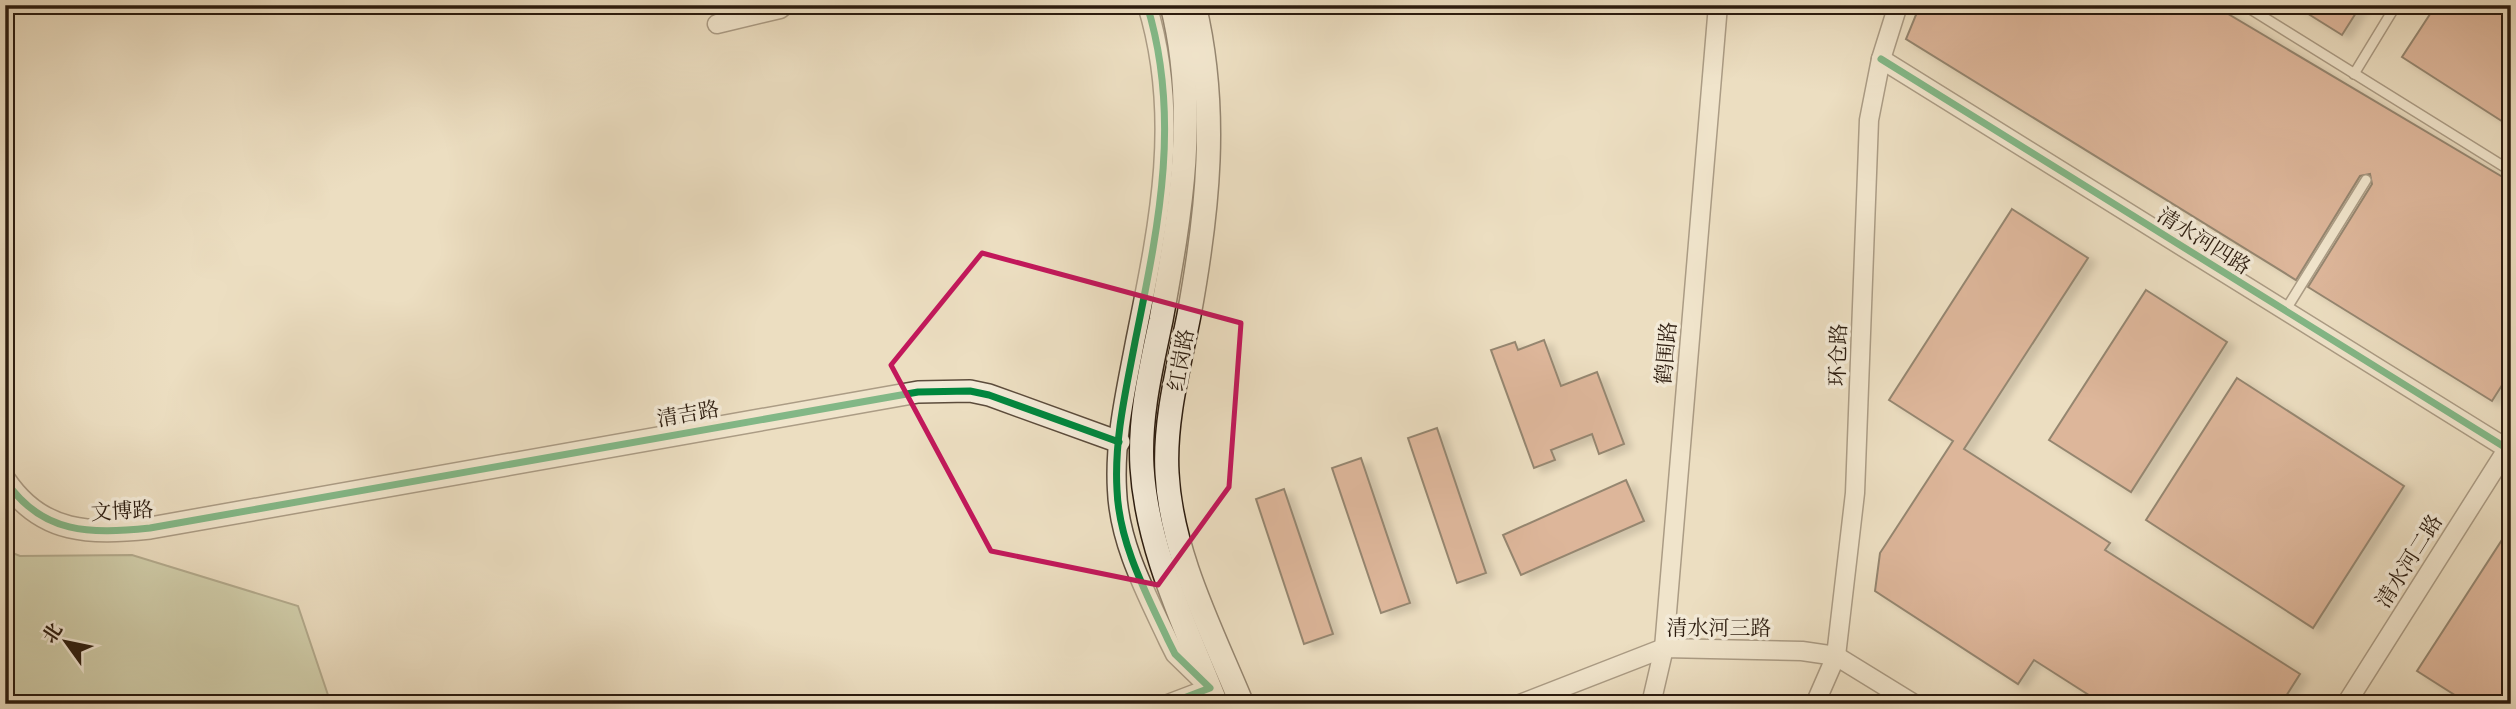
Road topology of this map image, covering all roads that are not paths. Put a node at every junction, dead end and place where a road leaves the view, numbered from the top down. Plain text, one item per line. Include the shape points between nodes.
1 (785, 5) edge
2 (1147, 5) edge
3 (1172, 5) edge
4 (1194, 5) edge
5 (1718, 5) edge
6 (1898, 5) edge
7 (2244, 5) edge
8 (2396, 5) edge
9 (718, 24) dead end
10 (1881, 59) junction
11 (2354, 74) junction
12 (2511, 171) edge
13 (2366, 180) dead end
14 (2284, 312) junction
15 (1119, 442) junction
16 (2510, 447) edge
17 (5, 480) edge
18 (257, 509) joint
19 (1664, 648) junction
20 (1836, 656) junction
21 (1213, 696) edge
22 (1168, 704) edge
23 (1242, 704) edge
24 (1520, 704) edge
25 (1651, 704) edge
26 (1815, 704) edge
27 (1914, 704) edge
28 (2346, 704) edge

1 - 9 street
2 - 15 street via 1162,69 1167,156
3 - 21 main road, 红岗路 via 1185,88 1186,153 1177,232 1145,402 1142,466 1157,547
4 - 23 main road, 红岗路 via 1208,86 1209,167 1170,425 1168,491 1186,563
5 - 19 street, 鹤围路
6 - 10 street, 环仓路
7 - 11 lane
8 - 11 lane
10 - 14 street, 清水河四路
10 - 20 street, 环仓路 via 1869,120 1855,493
11 - 12 lane
13 - 14 lane
14 - 16 street, 清水河四路
15 - 18 street, 清吉路 via 989,395 918,392
15 - 21 street via 1116,489 1135,565 1175,654
16 - 28 street, 清水河二路
17 - 18 street, 文博路 via 38,514 78,530 101,533
19 - 20 street, 清水河三路
19 - 24 street, 清水河三路
19 - 25 street, 鹤围路
20 - 26 street, 环仓路
20 - 27 street, 清水河三路
21 - 22 street

